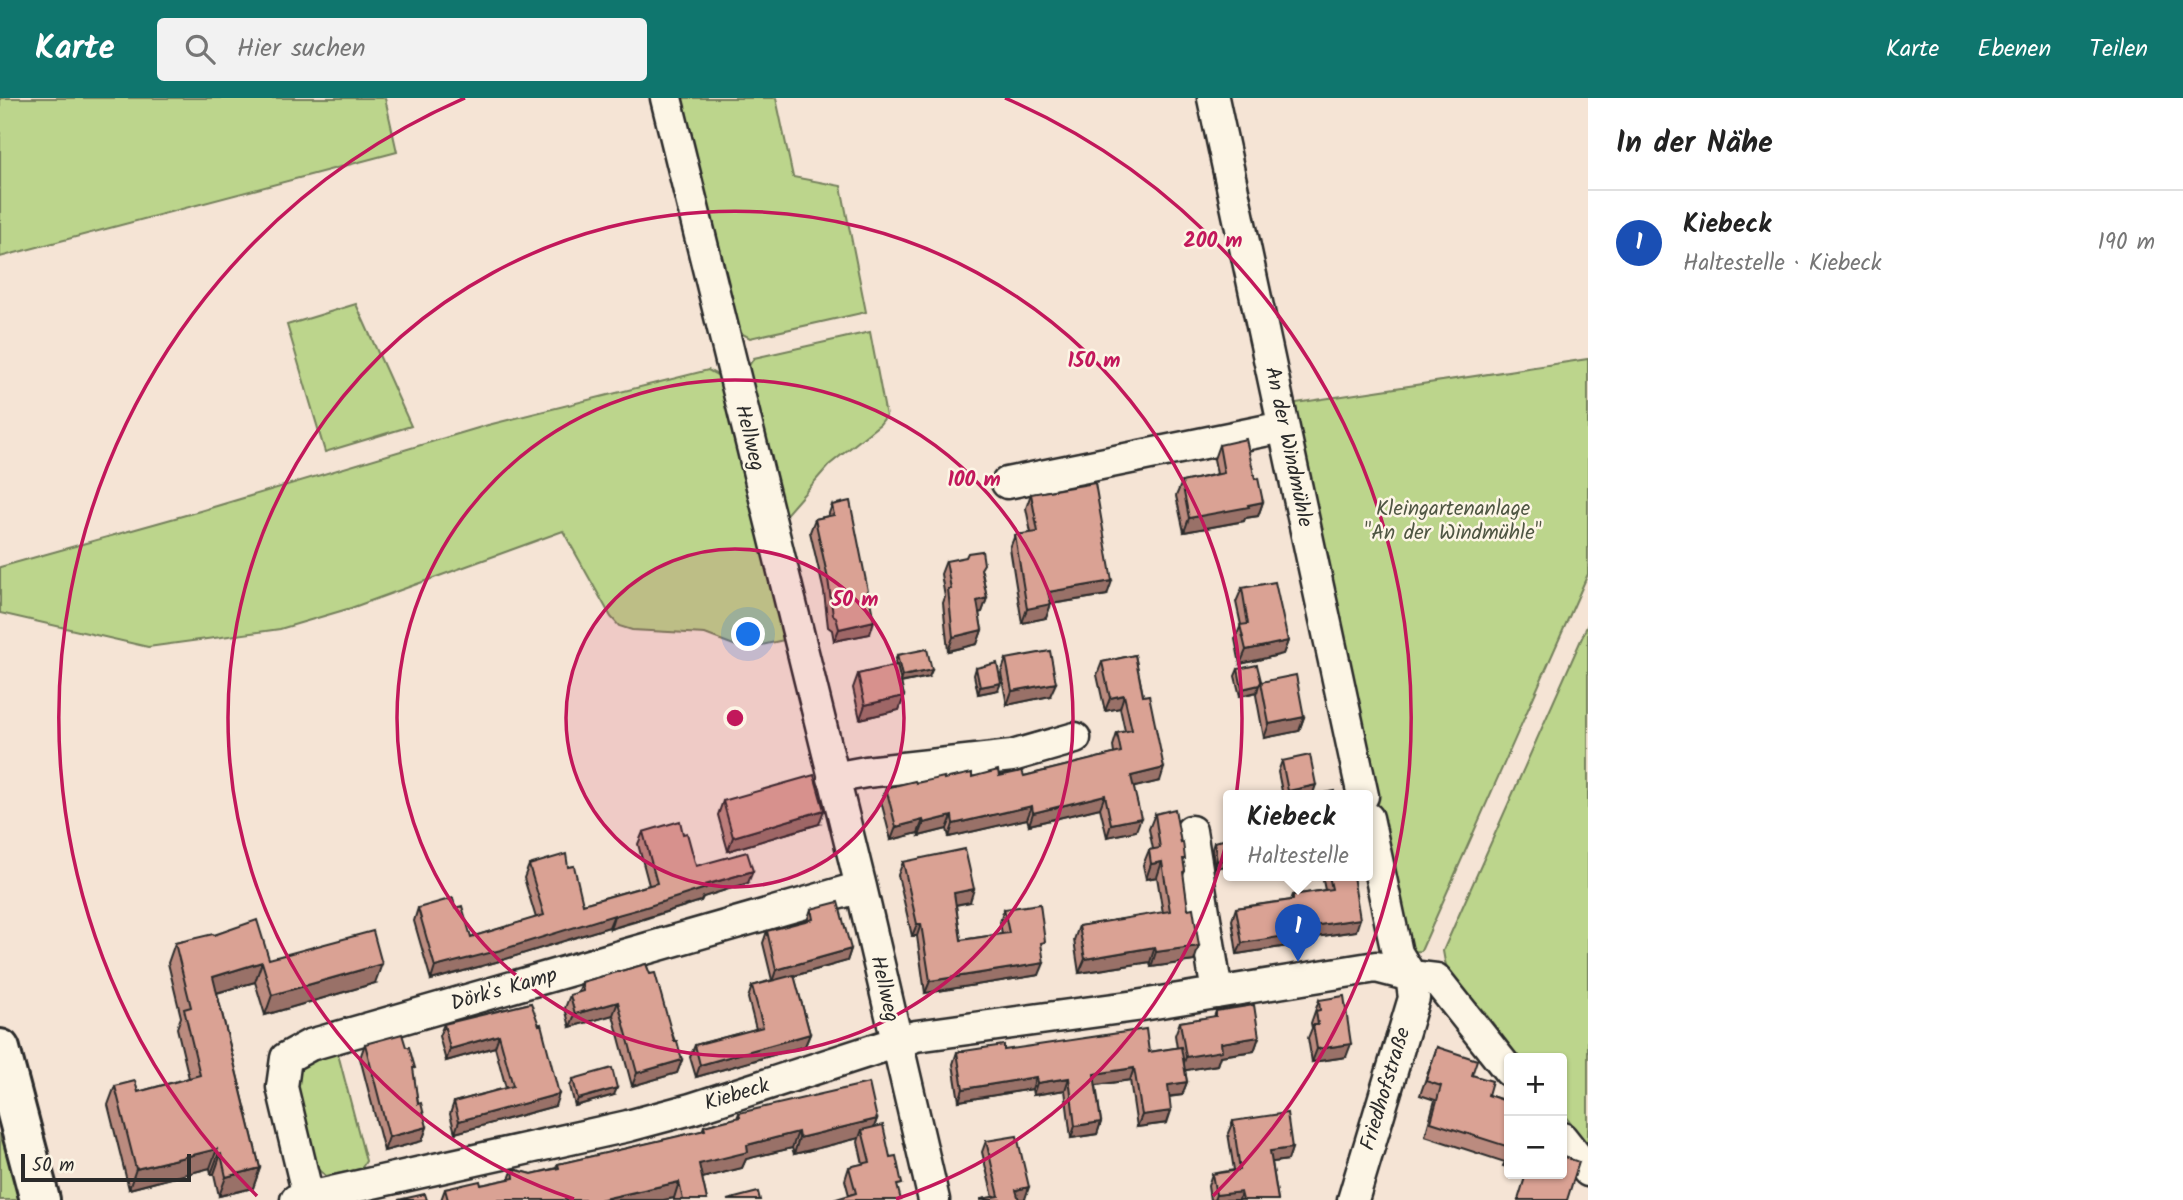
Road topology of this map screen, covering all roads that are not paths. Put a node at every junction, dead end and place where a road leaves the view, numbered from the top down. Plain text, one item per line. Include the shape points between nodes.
1 (666, 98) edge
2 (1213, 98) edge
3 (1283, 427) junction
4 (1007, 483) dead end
5 (1075, 738) dead end
6 (832, 778) junction
7 (1362, 790) edge
8 (1191, 831) dead end
9 (1373, 841) edge
10 (861, 887) junction
11 (1411, 976) junction
12 (1217, 993) junction
13 (896, 1043) junction
14 (0, 1049) edge
15 (1504, 1066) edge
16 (1567, 1144) edge
17 (1588, 1171) edge
18 (305, 1199) edge
19 (40, 1200) edge
20 (934, 1200) edge
21 (1353, 1200) edge

1 - 6 street, Hellweg
2 - 3 street, An der Windmühle
3 - 4 street
3 - 7 street, An der Windmühle
5 - 6 street via 1012,756
6 - 10 street, Hellweg
8 - 12 street
9 - 11 street via 1397,953
10 - 13 street, Hellweg
10 - 18 street, Dörk's Kamp via 310,1045 286,1058 282,1087
11 - 12 street, Kiebeck via 1376,967
11 - 15 street, Kiebeck via 1436,979
11 - 21 street, Friedhofstraße via 1414,998
12 - 13 street, Kiebeck
13 - 18 street, Kiebeck via 653,1119
13 - 20 street, Hellweg
14 - 19 main road
16 - 17 street

